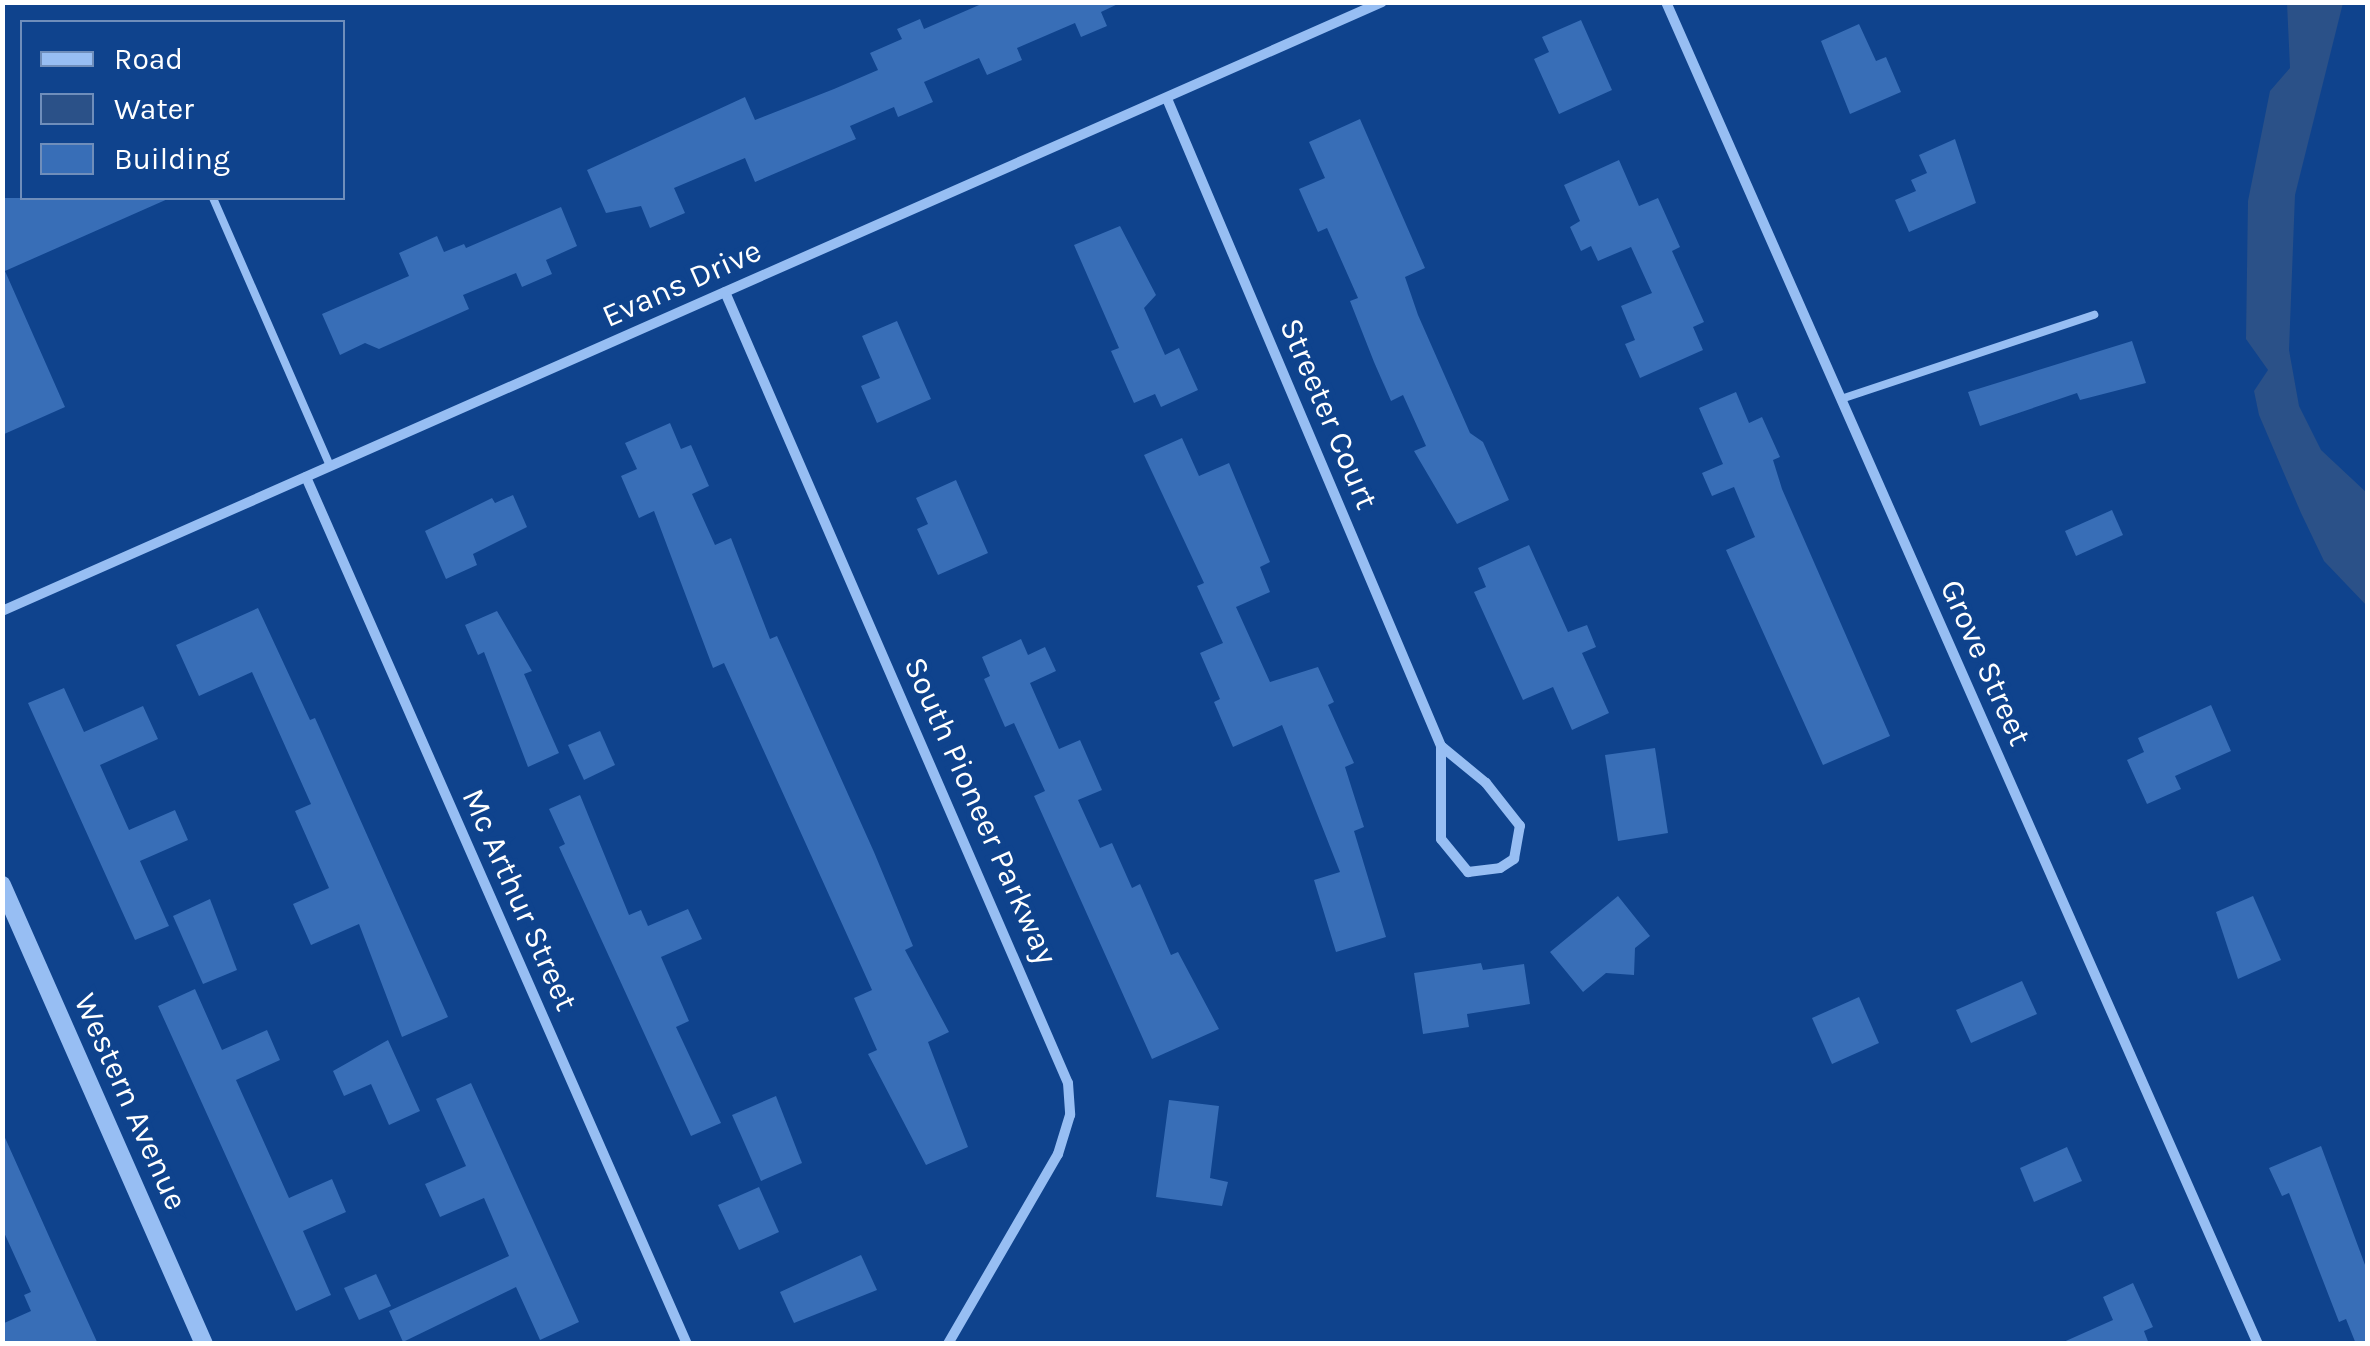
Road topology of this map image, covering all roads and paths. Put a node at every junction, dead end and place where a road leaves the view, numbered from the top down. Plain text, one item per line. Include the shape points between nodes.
1 (1382, 2) edge
2 (1666, 2) edge
3 (1168, 101) junction
4 (214, 200) edge
5 (724, 292) junction
6 (2094, 315) dead end
7 (1841, 398) junction
8 (330, 466) junction
9 (306, 477) junction
10 (2, 611) edge
11 (1441, 746) junction
12 (2, 886) edge
13 (204, 1344) edge
14 (686, 1344) edge
15 (948, 1344) edge
16 (2258, 1344) edge

1 - 3 street, Evans Drive
2 - 7 street, Grove Street
3 - 5 street, Evans Drive
3 - 11 street, Streeter Court
4 - 8 lane
5 - 8 street, Evans Drive
5 - 15 street, South Pioneer Parkway via 1068,1083 1070,1115 1058,1154
6 - 7 lane
7 - 16 street, Grove Street
8 - 9 street, Evans Drive
9 - 10 street, Evans Drive
9 - 14 street, Mc Arthur Street
11 - 11 street, Streeter Court via 1441,839 1468,872 1500,868 1514,859 1520,826 1486,783
12 - 13 street, Western Avenue

